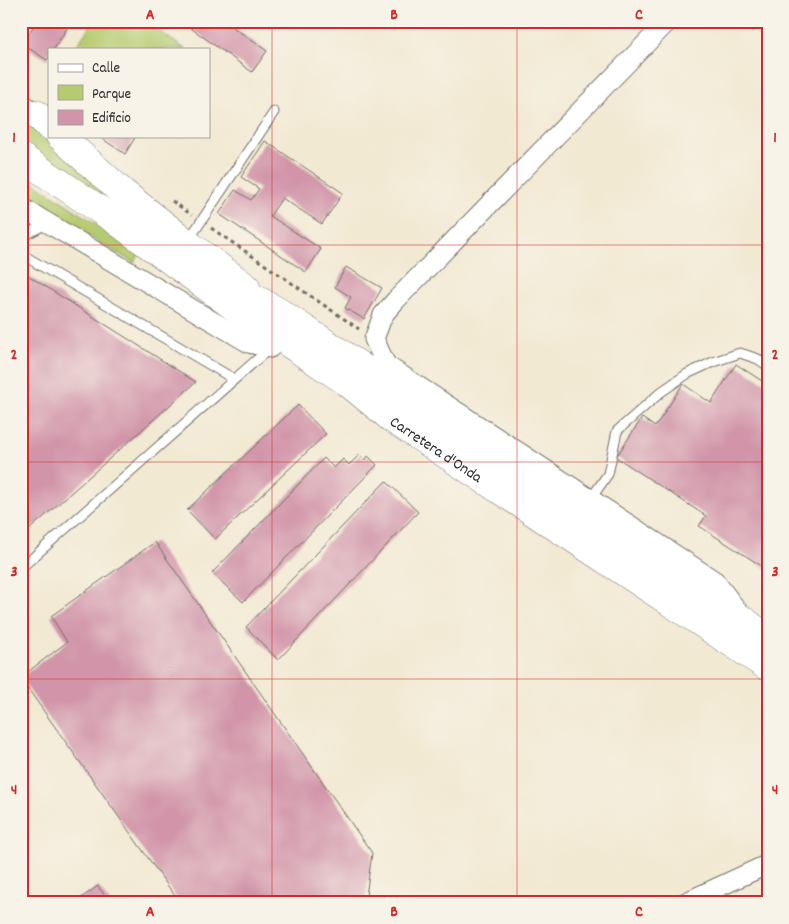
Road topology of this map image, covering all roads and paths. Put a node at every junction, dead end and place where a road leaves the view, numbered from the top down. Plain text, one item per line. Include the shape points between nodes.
1 (668, 21) edge
2 (274, 112) dead end
3 (62, 138) edge
4 (21, 157) edge
5 (21, 207) edge
6 (112, 218) junction
7 (48, 223) junction
8 (194, 232) junction
9 (21, 237) edge
10 (21, 254) edge
11 (237, 309) junction
12 (279, 312) junction
13 (374, 339) junction
14 (270, 348) junction
15 (768, 366) edge
16 (234, 380) junction
17 (391, 418) junction
18 (586, 506) junction
19 (21, 568) edge
20 (757, 631) edge
21 (768, 667) edge
22 (768, 864) edge
23 (684, 903) edge

1 - 13 street via 396,300 383,315
2 - 8 lane
3 - 8 main road via 122,192
4 - 6 main road, Carretera d'Onda
5 - 7 street
6 - 11 main road, Carretera d'Onda
6 - 12 main road, Carretera d'Onda
7 - 9 lane
7 - 14 street via 249,343
8 - 12 main road
8 - 13 path
10 - 16 lane
11 - 14 main road
11 - 17 main road, Carretera d'Onda via 347,382
12 - 18 main road, Carretera d'Onda
13 - 18 street, Carretera d'Onda via 386,365
14 - 16 lane
14 - 17 main road via 285,364
15 - 18 lane via 740,354 687,374 661,392 617,431 608,474
16 - 19 lane
17 - 21 main road, Carretera d'Onda
18 - 20 main road, Carretera d'Onda
22 - 23 street

